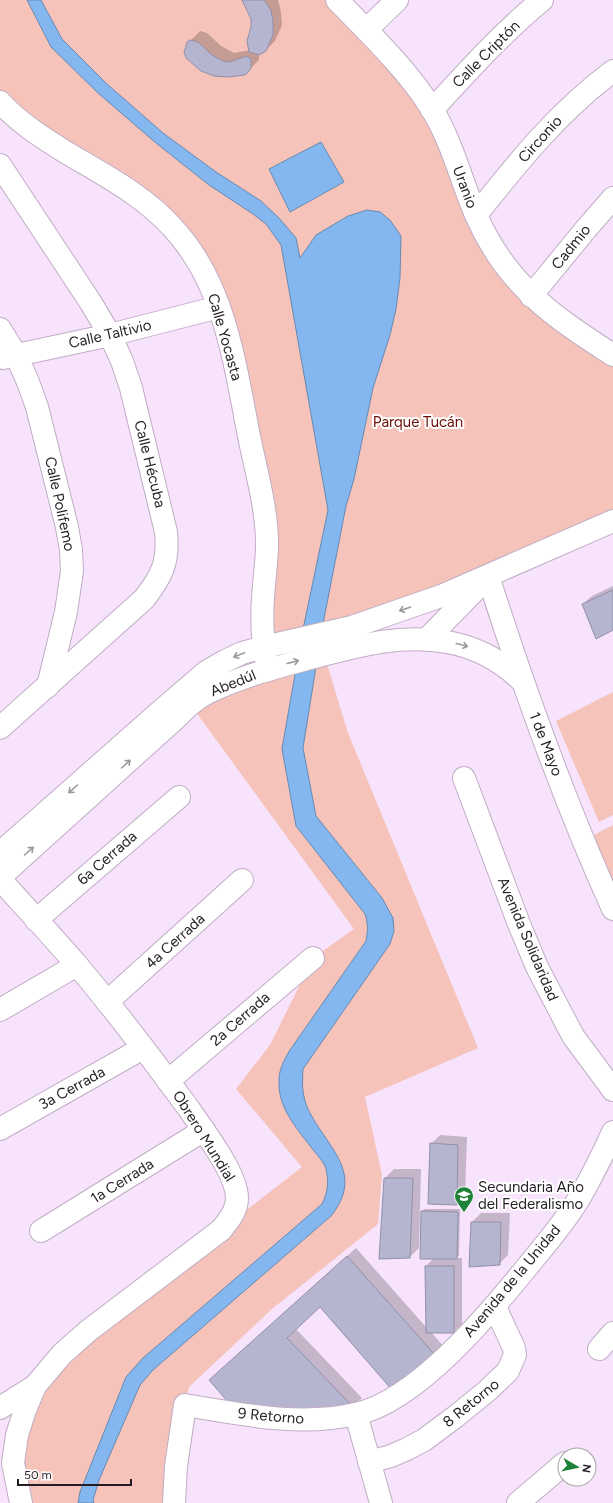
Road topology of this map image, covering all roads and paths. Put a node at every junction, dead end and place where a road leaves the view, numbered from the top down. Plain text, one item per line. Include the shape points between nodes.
1 (337, 0) edge
2 (397, 0) edge
3 (542, 0) edge
4 (366, 30) junction
5 (613, 71) edge
6 (0, 102) edge
7 (432, 110) junction
8 (0, 165) edge
9 (613, 198) edge
10 (476, 215) junction
11 (531, 296) junction
12 (219, 307) junction
13 (0, 329) edge
14 (110, 335) junction
15 (613, 355) edge
16 (8, 357) edge
17 (613, 521) edge
18 (488, 576) junction
19 (427, 639) junction
20 (264, 647) junction
21 (268, 669) junction
22 (521, 680) junction
23 (48, 686) junction
24 (0, 728) edge
25 (464, 778) dead end
26 (179, 797) dead end
27 (0, 853) edge
28 (0, 878) edge
29 (242, 880) dead end
30 (613, 909) edge
31 (36, 920) junction
32 (313, 958) dead end
33 (76, 965) junction
34 (107, 1002) junction
35 (0, 1010) edge
36 (143, 1048) junction
37 (168, 1081) junction
38 (613, 1090) edge
39 (0, 1128) edge
40 (204, 1130) junction
41 (613, 1132) edge
42 (41, 1232) dead end
43 (495, 1307) junction
44 (35, 1386) junction
45 (0, 1408) edge
46 (356, 1414) junction
47 (369, 1462) junction
48 (6, 1467) edge
49 (557, 1470) edge
50 (21, 1503) edge
51 (174, 1503) edge
52 (381, 1503) edge
53 (518, 1503) edge

1 - 4 street, Uranio
2 - 4 street
3 - 7 street, Calle Criptón via 489,48
4 - 7 street, Uranio via 398,64
5 - 10 street, Circonio via 571,105 546,131
6 - 12 street, Calle Yocasta via 37,135 124,187 152,208 190,248
7 - 10 street, Uranio
8 - 14 street, Calle Hécuba
9 - 11 street, Cadmio
10 - 11 street, Uranio via 491,247 510,274
11 - 15 street, Uranio via 583,336
12 - 14 street, Calle Taltivio
12 - 20 street, Calle Yocasta via 234,364 264,513 267,544 262,600
13 - 16 street, Calle Polifemo
14 - 16 street, Calle Taltivio
14 - 23 street, Calle Hécuba via 131,388 168,549 156,584 144,599
16 - 23 street, Calle Polifemo via 28,382 37,407 71,550 72,571 66,612
17 - 18 street, Abedúl
18 - 19 street
18 -> 20 street, Abedúl via 441,596 352,626
18 - 22 street, 1 de Mayo
21 -> 19 street, Abedúl via 359,645
19 -> 22 street, Abedúl via 480,651 507,667
20 - 21 street, Calle Yocasta
20 -> 27 street, Abedúl via 242,653 206,672
28 -> 21 street, Abedúl via 190,704 209,692
22 - 30 street, 1 de Mayo
23 - 24 street, Calle Hécuba
25 - 38 street, Avenida Solidaridad via 537,967 573,1036
26 - 31 street, 6a Cerrada
28 - 31 street, Obrero Mundial
29 - 34 street, 4a Cerrada
31 - 33 street, Obrero Mundial
32 - 37 street, 2a Cerrada
33 - 34 street, Obrero Mundial
33 - 35 street
34 - 36 street, Obrero Mundial
36 - 37 street, Obrero Mundial
36 - 39 street, 3a Cerrada
37 - 40 street, Obrero Mundial
40 - 42 street, 1a Cerrada
40 - 44 street, Obrero Mundial via 232,1176 237,1192 232,1217 220,1230 88,1331 62,1354
41 - 43 street, Avenida de la Unidad via 580,1197
43 - 46 street, Avenida de la Unidad via 414,1384 384,1404
43 - 47 street, 8 Retorno via 514,1348 515,1355 508,1372 488,1391 424,1440 396,1454
44 - 45 street
44 - 48 street, Obrero Mundial
46 - 47 street
46 - 51 street, 9 Retorno via 316,1419 285,1419 185,1405 176,1466
47 - 52 street
48 - 50 street, Obrero Mundial
49 - 53 street

